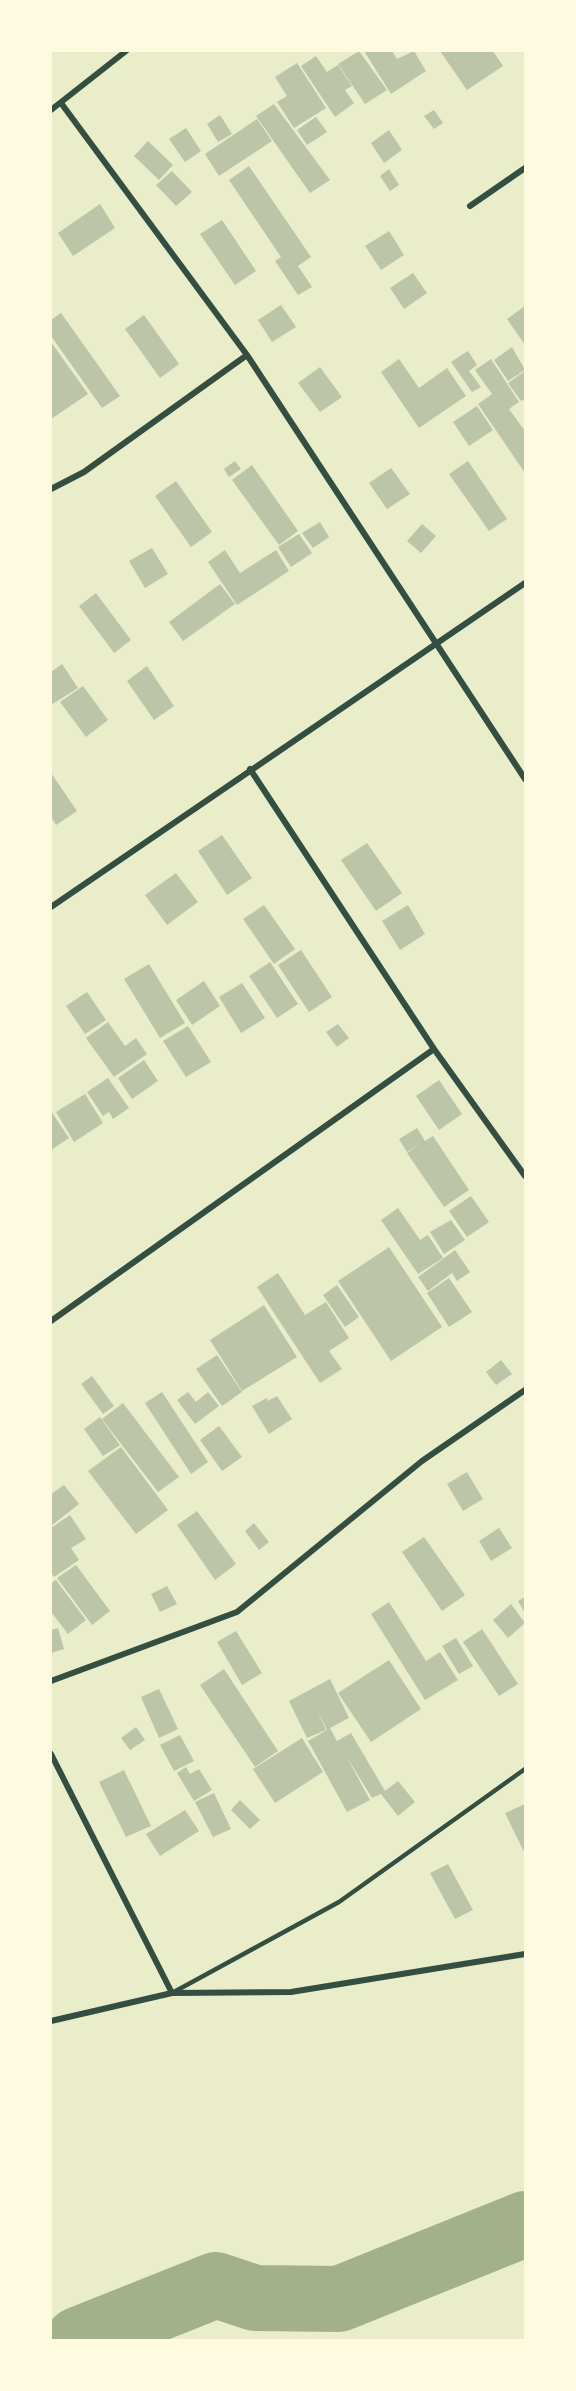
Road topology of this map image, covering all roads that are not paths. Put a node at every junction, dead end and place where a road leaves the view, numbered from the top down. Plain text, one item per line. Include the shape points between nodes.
1 (126, 51) edge
2 (61, 103) junction
3 (51, 110) edge
4 (525, 168) edge
5 (470, 206) dead end
6 (247, 355) junction
7 (51, 489) edge
8 (525, 583) edge
9 (439, 644) junction
10 (250, 769) junction
11 (525, 779) edge
12 (51, 906) edge
13 (434, 1049) junction
14 (525, 1176) edge
15 (51, 1321) edge
16 (525, 1390) edge
17 (51, 1681) edge
18 (51, 1754) edge
19 (525, 1769) edge
20 (525, 1954) edge
21 (172, 1993) junction
22 (51, 2021) edge

1 - 2 street
2 - 3 street
2 - 6 street
4 - 5 street
6 - 7 street via 84,472
6 - 9 street
8 - 9 street
9 - 10 street
9 - 11 street
10 - 12 street
10 - 13 street
13 - 14 street
13 - 15 street
16 - 17 street via 422,1461 237,1612
18 - 21 street
19 - 21 lane via 339,1902
20 - 21 street via 291,1992
21 - 22 street

